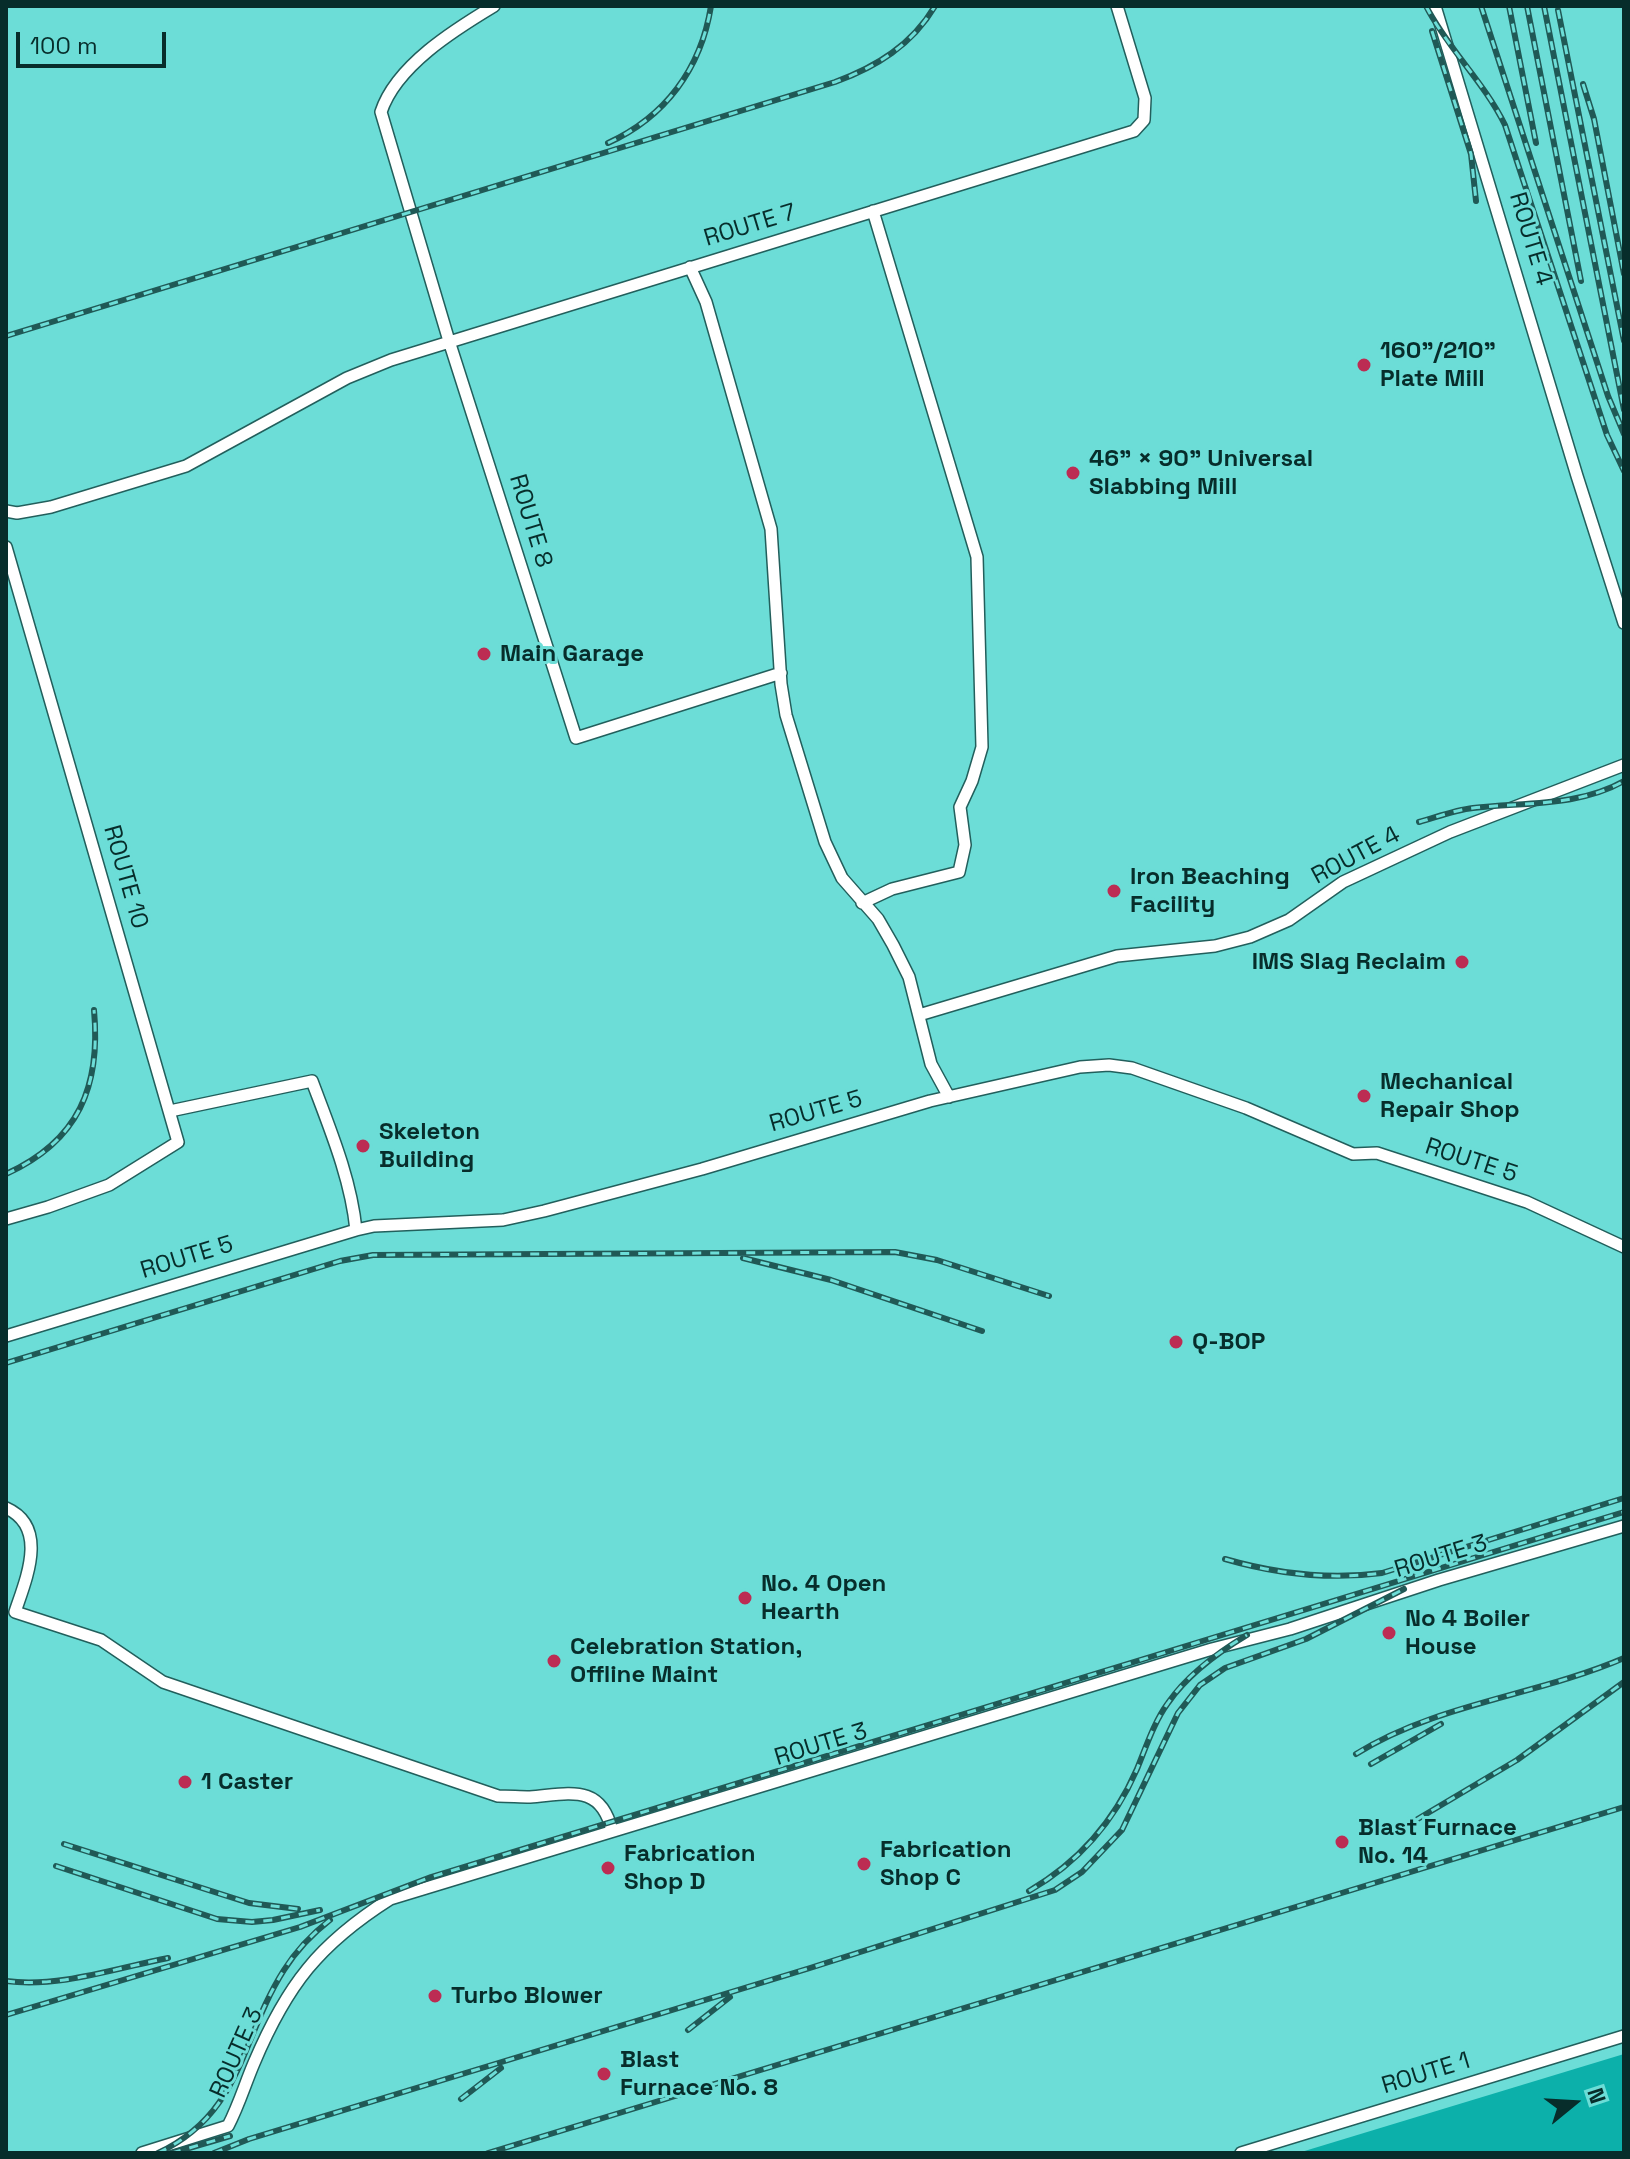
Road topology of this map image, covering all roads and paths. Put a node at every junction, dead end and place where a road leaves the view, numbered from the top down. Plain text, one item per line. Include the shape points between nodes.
1 (473, 6) edge
2 (494, 6) edge
3 (1117, 6) edge
4 (1435, 6) edge
5 (472, 19) junction
6 (873, 211) junction
7 (690, 267) junction
8 (449, 341) junction
9 (6, 511) edge
10 (6, 547) edge
11 (1624, 623) edge
12 (781, 673) junction
13 (1624, 765) edge
14 (862, 903) junction
15 (919, 1015) junction
16 (949, 1097) junction
17 (170, 1111) junction
18 (6, 1219) edge
19 (356, 1230) junction
20 (1624, 1247) edge
21 (6, 1336) edge
22 (6, 1508) edge
23 (1624, 1526) edge
24 (612, 1831) junction
25 (1624, 2036) edge
26 (142, 2153) edge
27 (1241, 2153) edge

1 - 5 street
2 - 5 street
3 - 6 street, ROUTE 7 via 1145,98 1144,120 1134,131
4 - 11 street, ROUTE 4
5 - 8 street, ROUTE 8 via 401,76 381,112
6 - 7 street, ROUTE 7
6 - 14 street via 977,557 982,747 960,807 965,845 959,872 892,889
7 - 8 street, ROUTE 7
7 - 12 street via 706,302 771,529
8 - 9 street, ROUTE 7 via 347,378 186,466 51,507
8 - 12 street, ROUTE 8 via 576,738
10 - 17 street, ROUTE 10
12 - 14 street via 786,715 825,842 842,878
13 - 15 street, ROUTE 4 via 1450,832 1343,882 1289,920 1250,937 1117,956
14 - 15 street via 893,945
15 - 16 street via 931,1064
16 - 19 street, ROUTE 5 via 544,1211 503,1220
16 - 20 street, ROUTE 5 via 1080,1067 1132,1068 1246,1108 1353,1154 1377,1153 1527,1202
17 - 18 street, ROUTE 10 via 178,1142 109,1185
17 - 19 street via 312,1081 340,1158
19 - 21 street, ROUTE 5
22 - 24 street via 18,1513 31,1539 31,1561 15,1612 101,1640 163,1682 498,1796 591,1796 602,1805
23 - 24 street, ROUTE 3
24 - 26 street, ROUTE 3 via 390,1899 359,1919 309,1965 288,1994 228,2126
25 - 27 street, ROUTE 1

